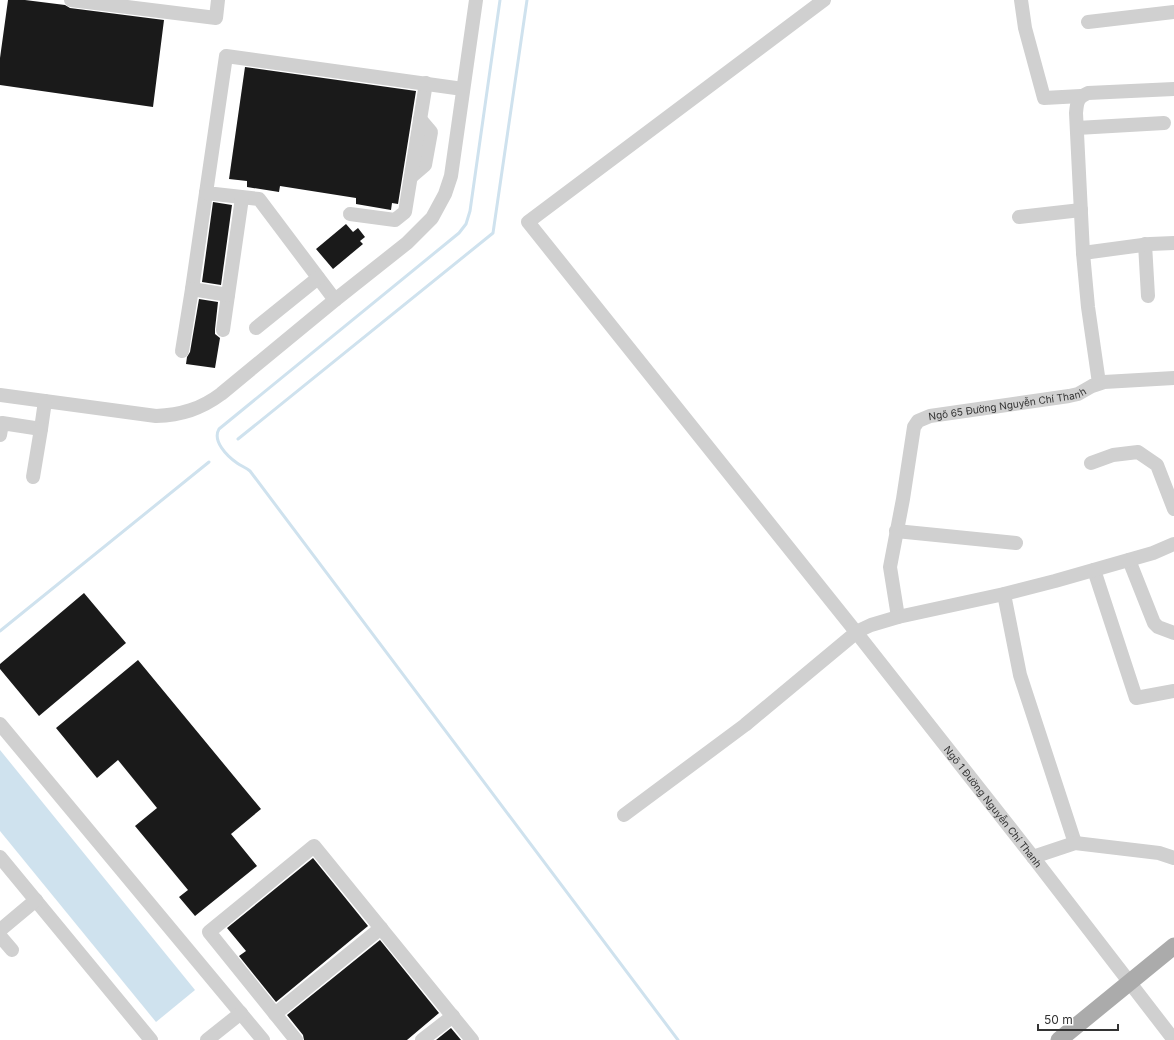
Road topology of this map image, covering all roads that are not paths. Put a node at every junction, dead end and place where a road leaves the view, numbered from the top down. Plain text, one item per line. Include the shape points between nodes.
1 (70, 0) edge
2 (218, 0) edge
3 (476, 0) edge
4 (824, 0) edge
5 (1021, 0) edge
6 (1174, 12) edge
7 (1088, 22) dead end
8 (426, 83) junction
9 (463, 89) junction
10 (1174, 89) edge
11 (1081, 96) junction
12 (1164, 123) dead end
13 (1077, 128) junction
14 (206, 193) junction
15 (242, 198) junction
16 (1081, 210) junction
17 (350, 214) dead end
18 (1019, 217) dead end
19 (1174, 243) edge
20 (1145, 244) junction
21 (1084, 254) junction
22 (318, 278) junction
23 (192, 289) junction
24 (228, 295) junction
25 (1148, 296) dead end
26 (335, 300) junction
27 (256, 328) dead end
28 (223, 330) dead end
29 (182, 352) dead end
30 (1174, 378) edge
31 (1099, 383) junction
32 (0, 395) edge
33 (45, 401) junction
34 (41, 429) junction
35 (0, 435) edge
36 (1091, 464) dead end
37 (33, 477) dead end
38 (1174, 508) edge
39 (896, 531) junction
40 (1016, 543) dead end
41 (1174, 544) edge
42 (1129, 560) junction
43 (1094, 570) junction
44 (1004, 594) junction
45 (898, 617) junction
46 (1174, 633) edge
47 (851, 637) junction
48 (1174, 691) edge
49 (0, 724) edge
50 (624, 815) dead end
51 (1075, 843) junction
52 (1033, 857) junction
53 (1174, 858) edge
54 (2, 863) edge
55 (36, 900) junction
56 (381, 928) junction
57 (0, 930) edge
58 (0, 936) edge
59 (1174, 946) edge
60 (12, 950) dead end
61 (1129, 982) junction
62 (241, 1013) junction
63 (275, 1014) junction
64 (453, 1016) junction
65 (150, 1040) edge
66 (207, 1040) edge
67 (263, 1040) edge
68 (296, 1040) edge
69 (422, 1040) edge
70 (472, 1040) edge
71 (1059, 1040) edge
72 (1174, 1040) edge

1 - 2 street via 216,18
3 - 9 street
4 - 47 street, Ngõ 1 Đường Nguyễn Chí Thanh via 528,222
5 - 11 street via 1025,28 1044,98
6 - 7 street
8 - 9 street
8 - 14 street via 226,56
8 - 17 street via 404,212 395,220
9 - 26 street via 450,182 432,218 407,242
10 - 11 street via 1088,93
11 - 13 street via 1076,109
12 - 13 street
13 - 16 street
14 - 15 street
14 - 23 street
15 - 22 street via 259,200
15 - 24 street
16 - 18 street
16 - 21 street
19 - 20 street
20 - 21 street
20 - 25 street
21 - 31 street via 1088,307
22 - 26 street
22 - 27 street
23 - 24 street
23 - 29 street
24 - 28 street
26 - 33 street via 221,394 187,412 156,416
30 - 31 street, Ngõ 65 Đường Nguyễn Chí Thanh
31 - 39 street, Ngõ 65 Đường Nguyễn Chí Thanh via 1069,396 935,415 918,422 914,427
32 - 33 street
33 - 34 street
34 - 35 street via 2,423
34 - 37 street
36 - 38 street via 1113,455 1138,452 1157,465
39 - 40 street
39 - 45 street, Ngõ 65 Đường Nguyễn Chí Thanh via 890,567
41 - 42 street
42 - 43 street
42 - 46 street via 1154,623
43 - 44 street
43 - 48 street via 1136,698
44 - 45 street
44 - 51 street via 1020,675
45 - 47 street via 871,625
47 - 50 street via 744,725
47 - 52 street, Ngõ 1 Đường Nguyễn Chí Thanh
49 - 62 street
51 - 52 street
51 - 53 street via 1159,853
52 - 61 street, Ngõ 1 Đường Nguyễn Chí Thanh
54 - 55 street
55 - 57 street
55 - 65 street
56 - 63 street
56 - 63 street via 314,846 209,932
56 - 64 street
58 - 60 street
59 - 61 main road
61 - 71 main road
61 - 72 street, Ngõ 1 Đường Nguyễn Chí Thanh
62 - 66 street
62 - 67 street
63 - 68 street
64 - 69 street
64 - 70 street

